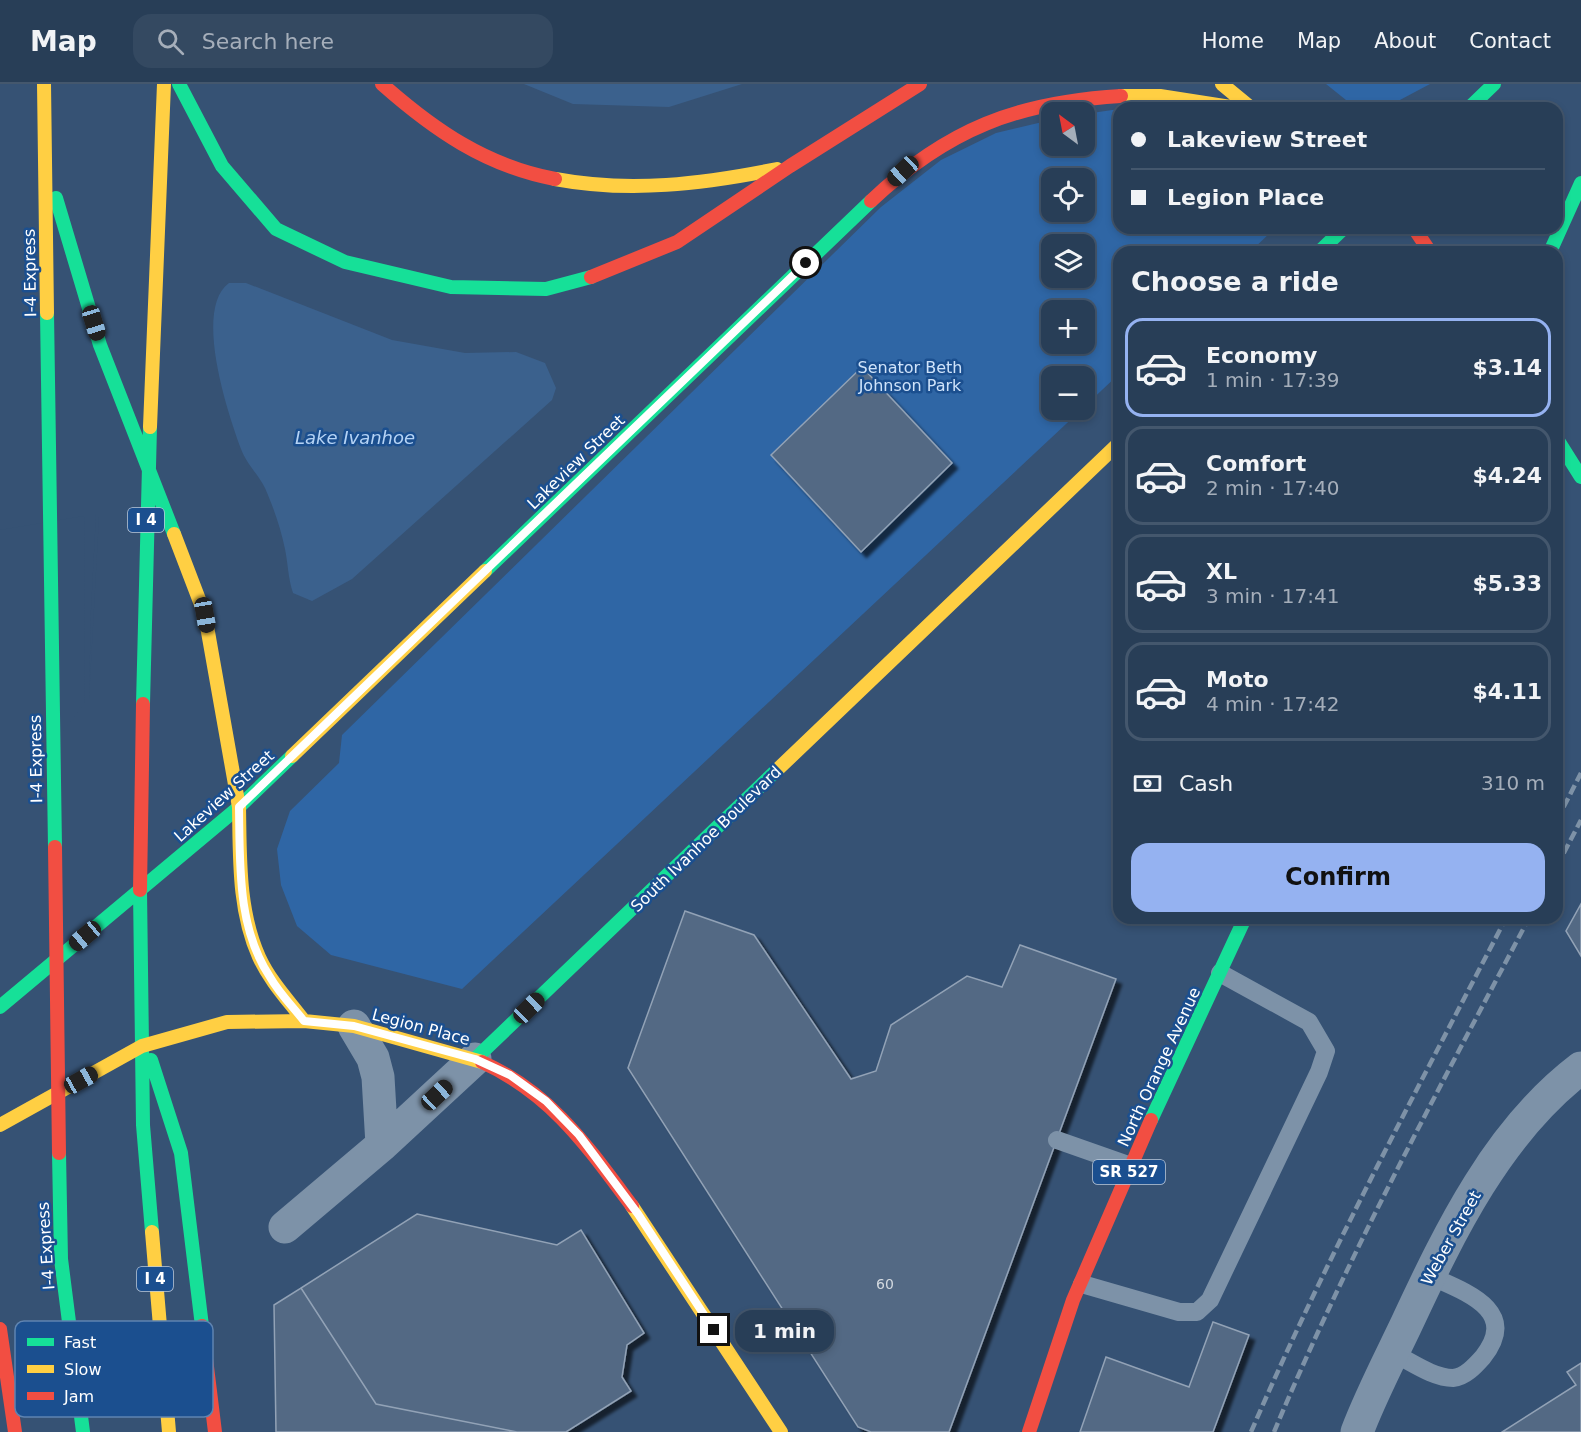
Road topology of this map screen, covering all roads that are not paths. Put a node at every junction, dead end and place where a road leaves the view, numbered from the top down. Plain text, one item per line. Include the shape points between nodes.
1 (44, 84) edge
2 (164, 84) edge
3 (179, 84) edge
4 (382, 84) edge
5 (920, 84) edge
6 (1222, 84) edge
7 (1503, 84) edge
8 (1489, 88) edge
9 (1221, 102) edge
10 (1244, 102) edge
11 (1475, 102) edge
12 (29, 108) dead end
13 (790, 166) junction
14 (1581, 183) edge
15 (1563, 223) edge
16 (1338, 234) edge
17 (1325, 246) edge
18 (1563, 448) edge
19 (1113, 449) edge
20 (1581, 477) edge
21 (239, 807) junction
22 (1242, 924) edge
23 (1220, 973) junction
24 (0, 1007) edge
25 (304, 1021) junction
26 (354, 1026) junction
27 (140, 1029) junction
28 (475, 1059) junction
29 (1581, 1068) edge
30 (0, 1125) edge
31 (1057, 1140) dead end
32 (382, 1144) junction
33 (1131, 1166) junction
34 (285, 1227) dead end
35 (1430, 1276) junction
36 (1082, 1284) junction
37 (69, 1321) edge
38 (160, 1321) edge
39 (202, 1321) edge
40 (0, 1329) edge
41 (1393, 1353) junction
42 (213, 1415) edge
43 (81, 1417) edge
44 (168, 1417) edge
45 (15, 1432) edge
46 (83, 1432) edge
47 (169, 1432) edge
48 (215, 1432) edge
49 (781, 1432) edge
50 (1029, 1432) edge
51 (1357, 1432) edge

1 - 37 main road, I-4 Express via 61,1258
2 - 27 main road, I 4 via 145,566
3 - 13 main road via 222,166 276,230 345,262 451,287 546,289 606,273 677,242
4 - 13 main road via 419,117 478,154 544,178 602,187 663,188
5 - 13 main road
6 - 10 main road
7 - 8 main road
8 - 11 main road
9 - 21 main road, Lakeview Street via 1169,87 1097,87 1017,108 932,150 903,171
12 - 21 main road via 100,345 205,615
14 - 15 main road
16 - 17 main road
18 - 20 main road
19 - 28 main road, South Ivanhoe Boulevard
21 - 24 main road, Lakeview Street
21 - 25 main road via 240,875 249,930 269,976
22 - 23 main road, North Orange Avenue / SR 527
23 - 33 main road, North Orange Avenue / SR 527
23 - 36 lane via 1309,1022 1326,1051 1319,1072 1210,1299 1197,1312 1179,1312
25 - 26 main road, Legion Place
25 - 30 main road, Legion Place via 227,1022 142,1046
26 - 28 main road, Legion Place
26 - 32 street via 373,1058 378,1077
27 - 38 main road, I 4 via 143,1125
27 - 39 main road via 181,1152
28 - 32 street, South Ivanhoe Boulevard
28 - 49 main road, Legion Place via 519,1081 546,1101 579,1135 638,1214
29 - 35 street, Weber Street via 1538,1105 1509,1140
31 - 33 lane
32 - 34 street, South Ivanhoe Boulevard
33 - 36 main road, North Orange Avenue / SR 527
35 - 41 street, Weber Street
35 - 41 lane via 1479,1299 1496,1328 1493,1342 1470,1372 1454,1378 1436,1374
36 - 50 main road, North Orange Avenue / SR 527 via 1042,1385
40 - 45 main road
41 - 51 street, Weber Street
42 - 48 main road
43 - 46 main road, I-4 Express
44 - 47 main road, I 4

